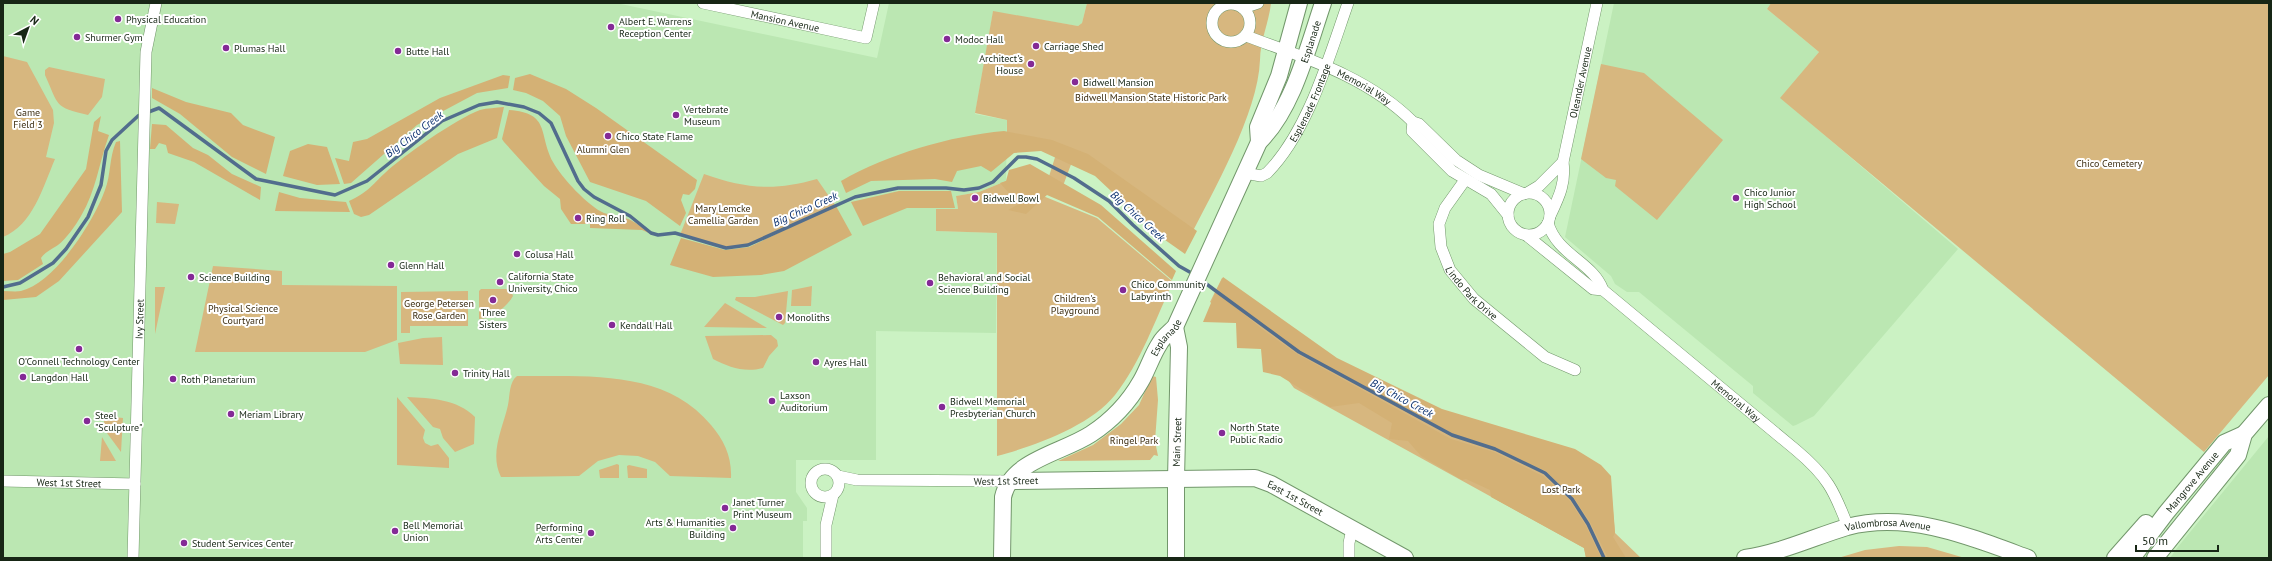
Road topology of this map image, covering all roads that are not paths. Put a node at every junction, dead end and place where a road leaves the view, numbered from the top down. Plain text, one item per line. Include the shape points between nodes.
1 (156, 3) edge
2 (703, 3) edge
3 (874, 3) edge
4 (1258, 3) edge
5 (1299, 3) edge
6 (1324, 3) edge
7 (1348, 3) edge
8 (1597, 3) edge
9 (1243, 8) junction
10 (1246, 36) junction
11 (1287, 51) junction
12 (1304, 58) junction
13 (1326, 66) junction
14 (1413, 122) junction
15 (1259, 142) junction
16 (1563, 162) junction
17 (1245, 173) junction
18 (1465, 180) junction
19 (1527, 193) junction
20 (1508, 215) junction
21 (1549, 219) junction
22 (1526, 235) junction
23 (1603, 290) junction
24 (1175, 327) junction
25 (1575, 370) dead end
26 (2269, 405) edge
27 (2244, 434) junction
28 (838, 476) junction
29 (1176, 479) junction
30 (3, 481) edge
31 (1010, 481) junction
32 (135, 484) junction
33 (833, 495) junction
34 (818, 496) junction
35 (2166, 513) junction
36 (826, 525) junction
37 (1848, 527) junction
38 (1352, 529) junction
39 (2156, 557) edge
40 (133, 558) edge
41 (826, 558) edge
42 (1002, 558) edge
43 (1176, 558) edge
44 (1349, 558) edge
45 (1405, 558) edge
46 (1747, 558) edge
47 (2028, 558) edge
48 (2116, 558) edge
49 (2132, 558) edge

1 - 32 street, Ivy Street via 146,52
2 - 3 street, Mansion Avenue via 866,38
4 - 9 street
5 - 11 street, Esplanade
6 - 12 street, Esplanade
7 - 13 street, Esplenade Frontage
8 - 16 street, Oleander Avenue
9 - 10 street via 1250,24
9 - 10 street via 1235,5 1223,6 1214,15 1212,27 1218,38 1229,43
10 - 11 street, Memorial Way
11 - 12 street, Memorial Way
11 - 15 street, Esplanade via 1258,127
12 - 13 street, Memorial Way
12 - 15 street, Esplanade via 1286,104 1272,129
13 - 14 street, Memorial Way via 1372,87
13 - 17 street, Esplenade Frontage via 1297,133 1273,167 1261,176
14 - 18 street, Memorial Way via 1412,131 1452,171
14 - 19 street, Memorial Way via 1419,124 1456,160 1474,171
15 - 17 street, Esplanade
16 - 19 street via 1539,186
16 - 21 street, Oleander Avenue via 1563,188
17 - 24 street, Esplanade
18 - 20 street, Memorial Way via 1491,194
18 - 25 street, Lindo Park Drive via 1445,208 1439,224 1441,247 1450,270 1474,299 1545,357
19 - 20 street via 1514,200
19 - 21 street via 1546,201
20 - 22 street via 1512,226
21 - 22 street via 1542,231
21 - 23 street, Memorial Way via 1557,243 1599,281
22 - 23 street, Memorial Way via 1592,289
23 - 37 street, Memorial Way via 1809,461 1827,480
24 - 29 street, Main Street via 1179,347
24 - 31 street, Esplanade via 1160,342 1134,392 1111,418 1091,434 1026,465
26 - 27 street, Mangrove Avenue
27 - 35 street, Mangrove Avenue via 2224,443
27 - 39 street, Mangrove Avenue via 2238,455
28 - 31 street, West 1st Street via 857,480
28 - 33 street via 839,485
28 - 34 street via 831,470 817,472 811,479 811,484
29 - 31 street, West 1st Street
29 - 38 street, East 1st Street via 1263,480
29 - 43 street, Main Street
30 - 32 street, West 1st Street
31 - 42 street via 1002,497
32 - 40 street, Ivy Street
33 - 34 street
33 - 36 street
34 - 36 street
35 - 48 street via 2144,524
35 - 49 street, Mangrove Avenue
36 - 41 street
37 - 46 street, Vallombrosa Avenue
37 - 47 street, Vallombrosa Avenue via 1884,523 1940,528
38 - 44 street
38 - 45 street, East 1st Street

